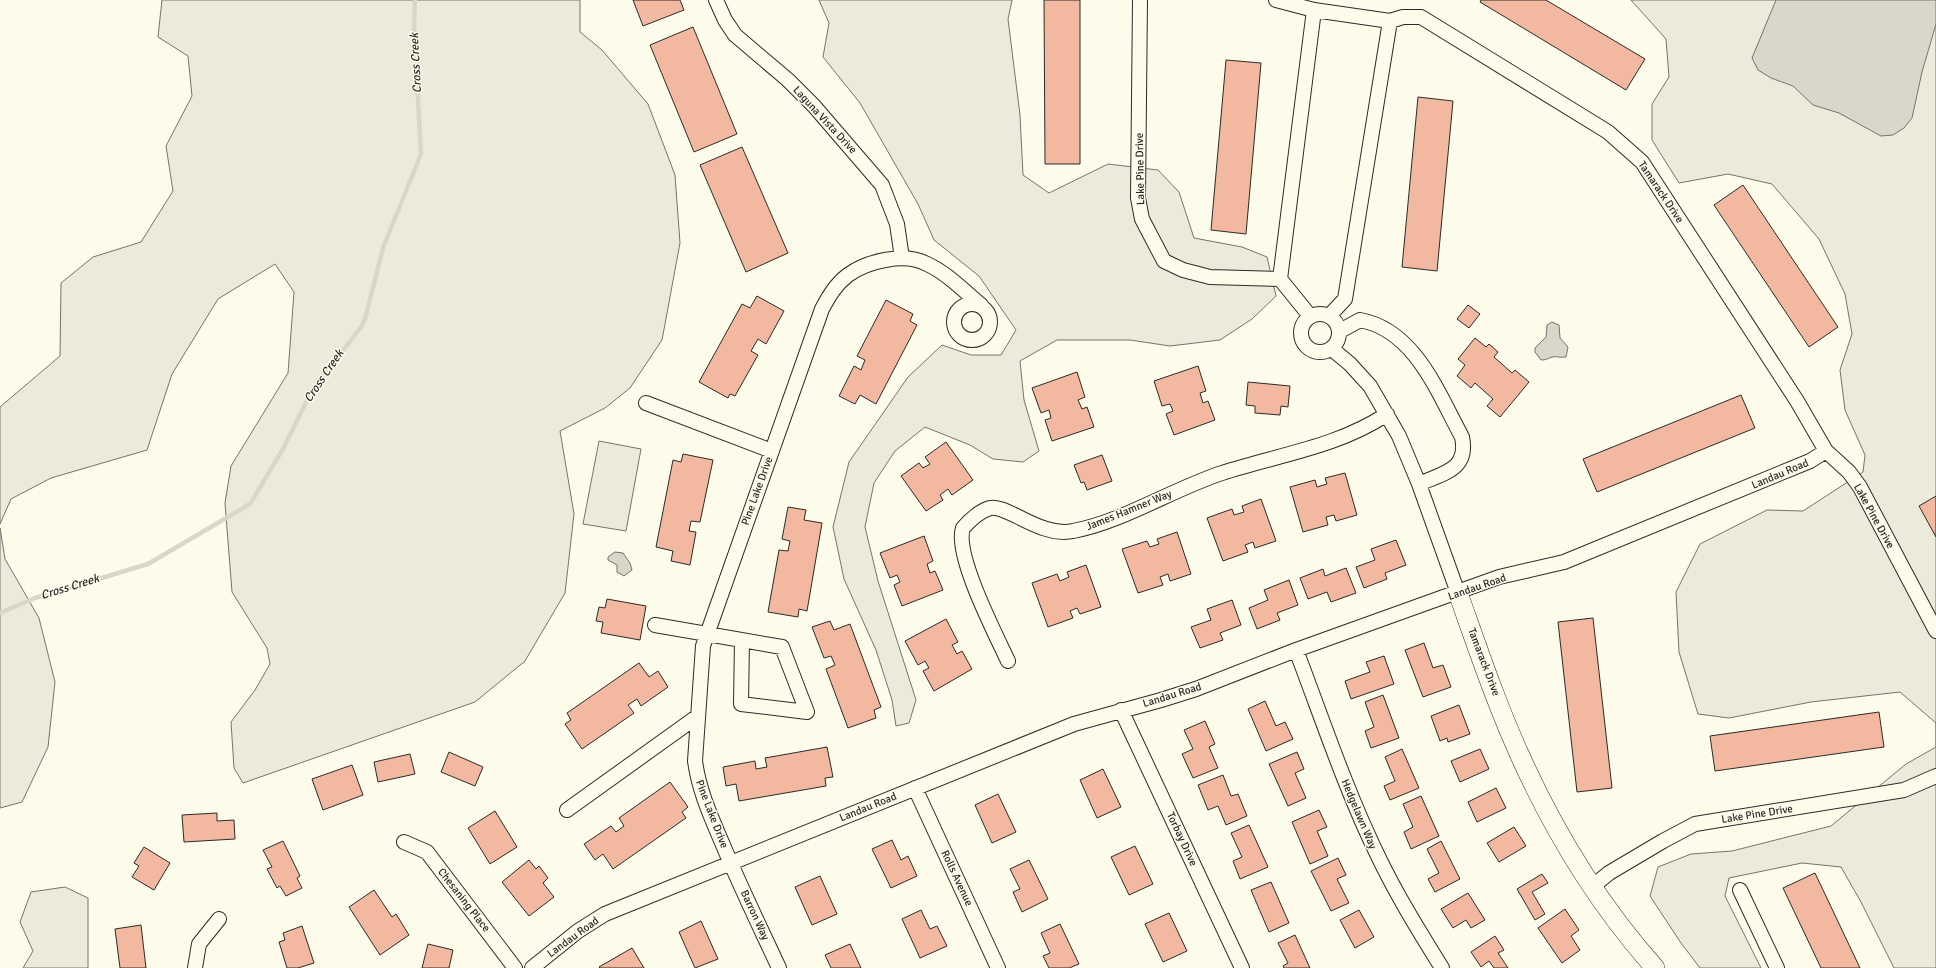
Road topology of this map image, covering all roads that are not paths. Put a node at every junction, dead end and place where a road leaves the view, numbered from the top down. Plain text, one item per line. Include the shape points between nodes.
1 (716, 0) edge
2 (1140, 0) edge
3 (1276, 0) edge
4 (1314, 10) junction
5 (1390, 21) junction
6 (902, 258) junction
7 (1280, 279) junction
8 (981, 306) dead end
9 (1310, 316) junction
10 (1329, 316) junction
11 (1340, 331) junction
12 (1332, 349) junction
13 (646, 403) dead end
14 (1387, 414) junction
15 (772, 451) junction
16 (1826, 451) junction
17 (1419, 484) junction
18 (1458, 593) junction
19 (655, 625) dead end
20 (1936, 631) edge
21 (707, 635) junction
22 (742, 641) junction
23 (1296, 650) junction
24 (1008, 661) dead end
25 (1121, 710) junction
26 (698, 716) junction
27 (1936, 776) edge
28 (915, 788) junction
29 (567, 810) dead end
30 (404, 842) dead end
31 (730, 863) junction
32 (1592, 887) junction
33 (1740, 890) dead end
34 (219, 919) dead end
35 (195, 968) edge
36 (516, 968) edge
37 (532, 968) edge
38 (779, 968) edge
39 (998, 968) edge
40 (1242, 968) edge
41 (1442, 968) edge
42 (1655, 968) edge
43 (1777, 968) edge

1 - 6 street, Laguna Vista Drive via 735,34 814,106 882,185 897,224
2 - 7 street, Lake Pine Drive via 1138,198 1142,219 1164,261 1184,270 1210,277
3 - 4 street
4 - 5 street
4 - 7 street
5 - 10 street via 1345,299
5 - 16 street, Tamarack Drive via 1403,16 1421,17 1608,132 1642,162 1797,401
6 - 8 street, Pine Lake Drive via 926,263 938,270
6 - 15 street, Pine Lake Drive via 885,260 848,275 830,294 822,309
7 - 9 street
9 - 10 street
9 - 12 street via 1302,326 1304,344 1314,352
10 - 11 street
11 - 12 street
11 - 17 street via 1360,320 1389,330 1418,359 1458,431 1464,447 1463,457 1456,468
12 - 14 street, Tamarack Drive via 1370,386
13 - 15 street
14 - 17 street, Tamarack Drive via 1400,436
14 - 24 street, James Hamner Way via 1344,438 1222,473 1097,525 1071,532 1045,530 1001,509 991,508 982,512 963,528 961,543 974,584
15 - 21 street, Pine Lake Drive
16 - 18 street, Landau Road via 1810,461 1603,547 1564,562 1499,577
16 - 20 street, Lake Pine Drive via 1849,472 1860,487
17 - 18 street, Tamarack Drive
18 - 23 street, Landau Road
18 - 32 street, Tamarack Drive via 1522,760 1569,850
19 - 21 street
21 - 22 street
21 - 26 street, Pine Lake Drive via 703,646
22 - 22 street via 782,647 807,712 741,704
23 - 25 street, Landau Road via 1196,689
23 - 41 street, Hedgelawn Way via 1349,791 1377,854 1412,920
25 - 28 street, Landau Road via 1074,724
25 - 40 street, Torbay Drive
26 - 29 street
26 - 31 street, Pine Lake Drive via 695,761 697,776 705,803
27 - 32 street, Lake Pine Drive via 1904,790 1695,824 1636,857
28 - 31 street, Landau Road
28 - 39 street, Rolls Avenue
30 - 36 street, Chesaning Place via 427,852
31 - 37 street, Landau Road via 605,914 578,931
31 - 38 street, Barron Way
32 - 42 street, Tamarack Drive
33 - 43 street
34 - 35 street via 199,944

